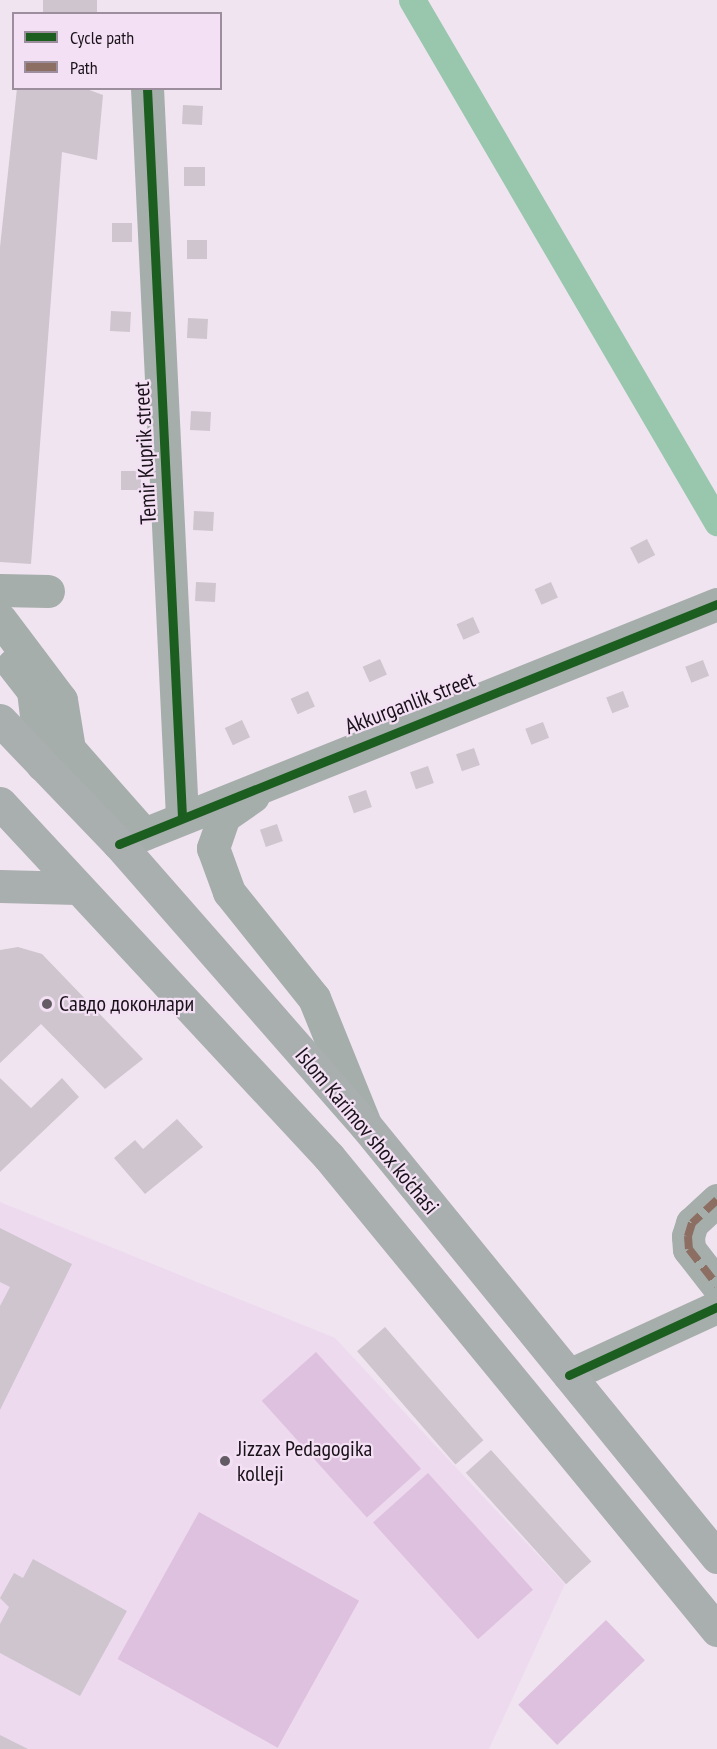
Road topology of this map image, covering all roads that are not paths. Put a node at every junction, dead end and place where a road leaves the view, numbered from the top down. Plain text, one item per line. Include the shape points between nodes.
1 (147, 90) edge
2 (0, 590) edge
3 (48, 591) dead end
4 (717, 604) edge
5 (0, 619) edge
6 (0, 649) edge
7 (0, 720) edge
8 (42, 764) junction
9 (286, 773) junction
10 (0, 803) edge
11 (182, 816) junction
12 (131, 839) junction
13 (0, 886) edge
14 (77, 888) junction
15 (366, 1126) junction
16 (717, 1200) edge
17 (717, 1285) edge
18 (717, 1307) edge
19 (569, 1375) junction
20 (717, 1557) edge
21 (717, 1630) edge

1 - 11 street, Temir Kuprik street
2 - 3 street
4 - 9 street, Akkurganlik street
5 - 12 street via 62,700 69,748
6 - 8 street via 33,691
7 - 8 main road, Islom Karimov shox ko'chasi
8 - 12 main road, Islom Karimov shox ko'chasi
9 - 11 street, Akkurganlik street
9 - 15 street via 224,816 213,848 229,892 314,998
10 - 14 main road, Islom Karimov shox ko'chasi
11 - 12 street, Akkurganlik street
12 - 15 main road, Islom Karimov shox ko'chasi
13 - 14 main road
14 - 21 main road, Islom Karimov shox ko'chasi via 329,1157
15 - 19 main road, Islom Karimov shox ko'chasi
16 - 17 street via 692,1223 688,1236 689,1249
18 - 19 street
19 - 20 main road, Islom Karimov shox ko'chasi

